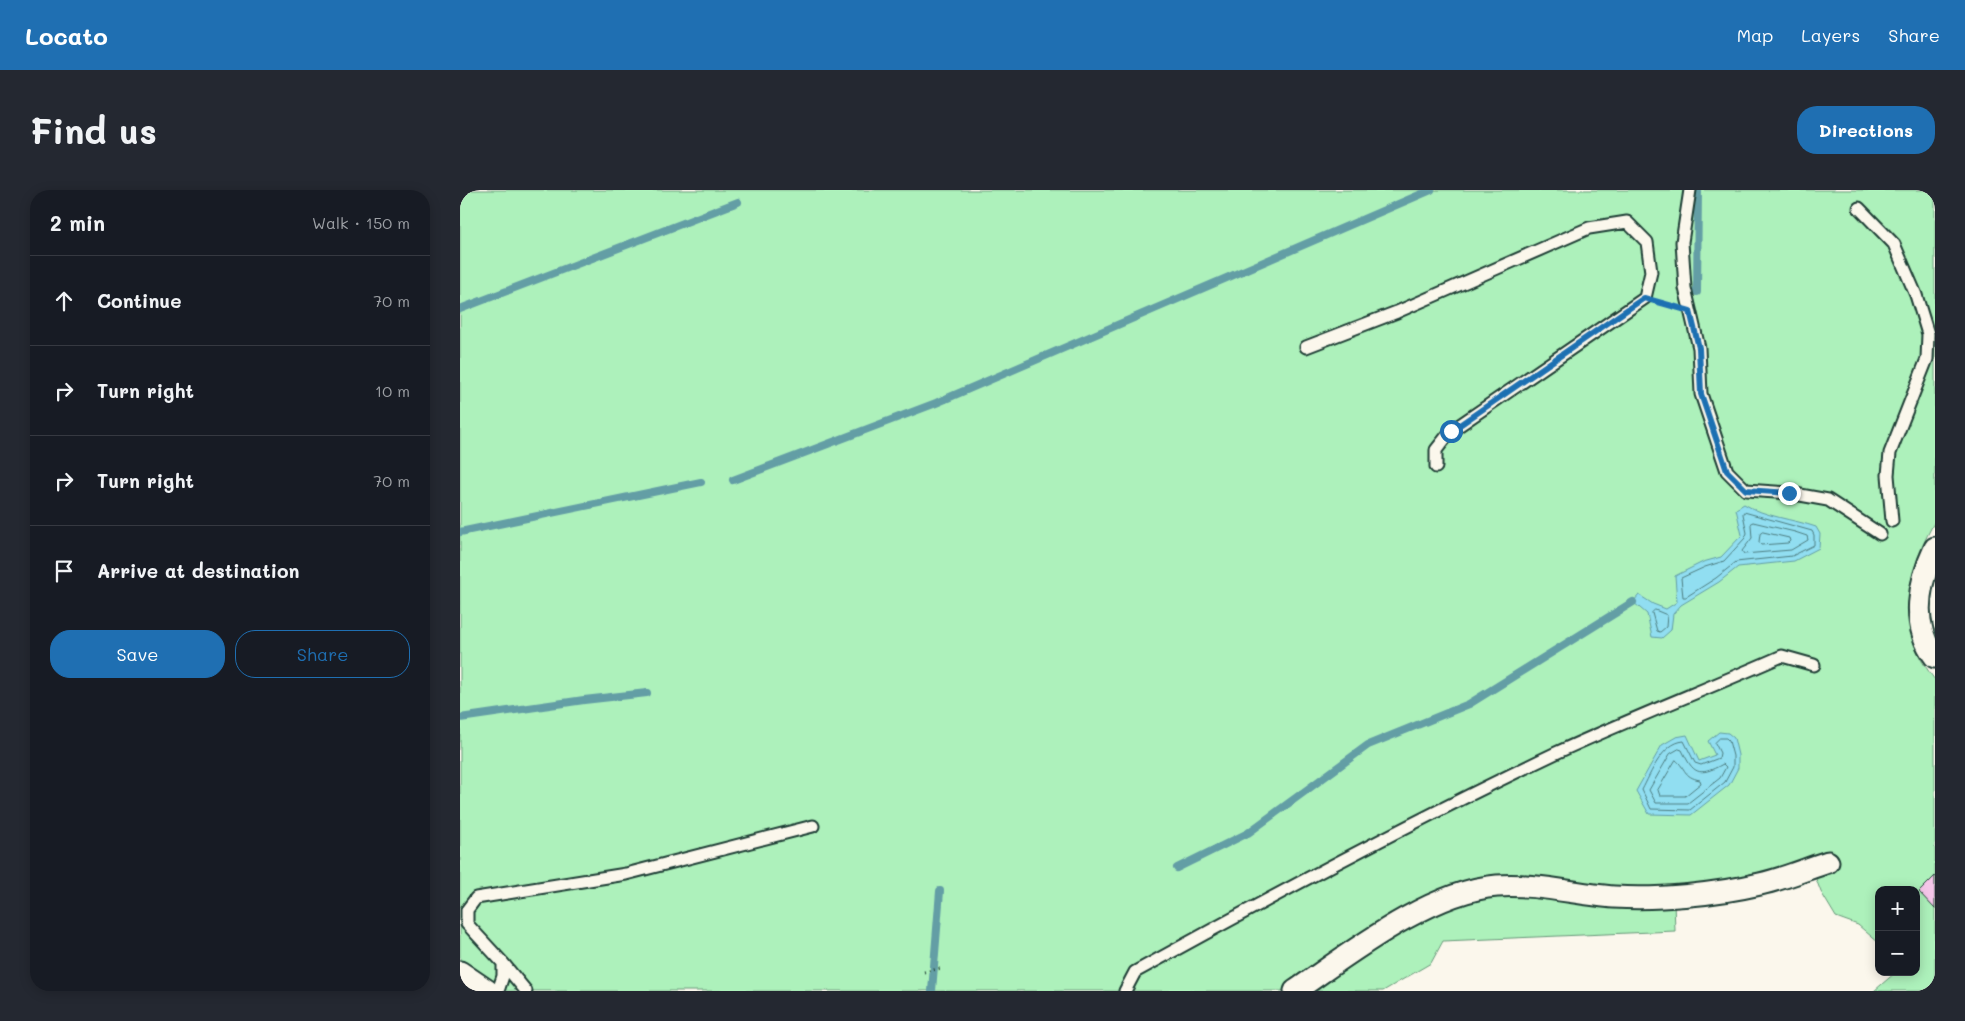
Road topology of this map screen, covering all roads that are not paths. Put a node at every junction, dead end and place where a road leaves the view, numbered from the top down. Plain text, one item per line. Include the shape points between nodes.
1 (1690, 190) edge
2 (1859, 208) dead end
3 (1928, 334) junction
4 (1935, 346) edge
5 (1306, 347) dead end
6 (1436, 467) dead end
7 (1892, 521) dead end
8 (1880, 534) dead end
9 (1935, 548) edge
10 (1935, 657) edge
11 (1814, 665) dead end
12 (813, 826) dead end
13 (1828, 862) dead end
14 (503, 963) junction
15 (460, 972) edge
16 (488, 991) edge
17 (498, 991) edge
18 (526, 991) edge
19 (1125, 991) edge
20 (1295, 991) edge

1 - 8 lane via 1682,242 1685,288 1699,348 1701,394 1727,471 1746,490 1828,500
2 - 3 lane via 1894,244 1916,295
3 - 4 lane
3 - 7 lane via 1927,359 1890,453 1888,476
5 - 6 lane via 1396,312 1589,228 1627,222 1647,242 1651,272 1645,298 1451,431 1436,450
9 - 10 street via 1922,582 1919,616
11 - 19 lane via 1782,656 1558,753 1400,829 1280,892 1135,972
12 - 14 lane via 626,874 476,898 467,910 467,924
13 - 20 street via 1761,884 1714,892 1614,897 1540,887 1497,886 1459,894 1412,915 1371,939
14 - 17 lane via 504,976
14 - 18 lane
15 - 16 street

